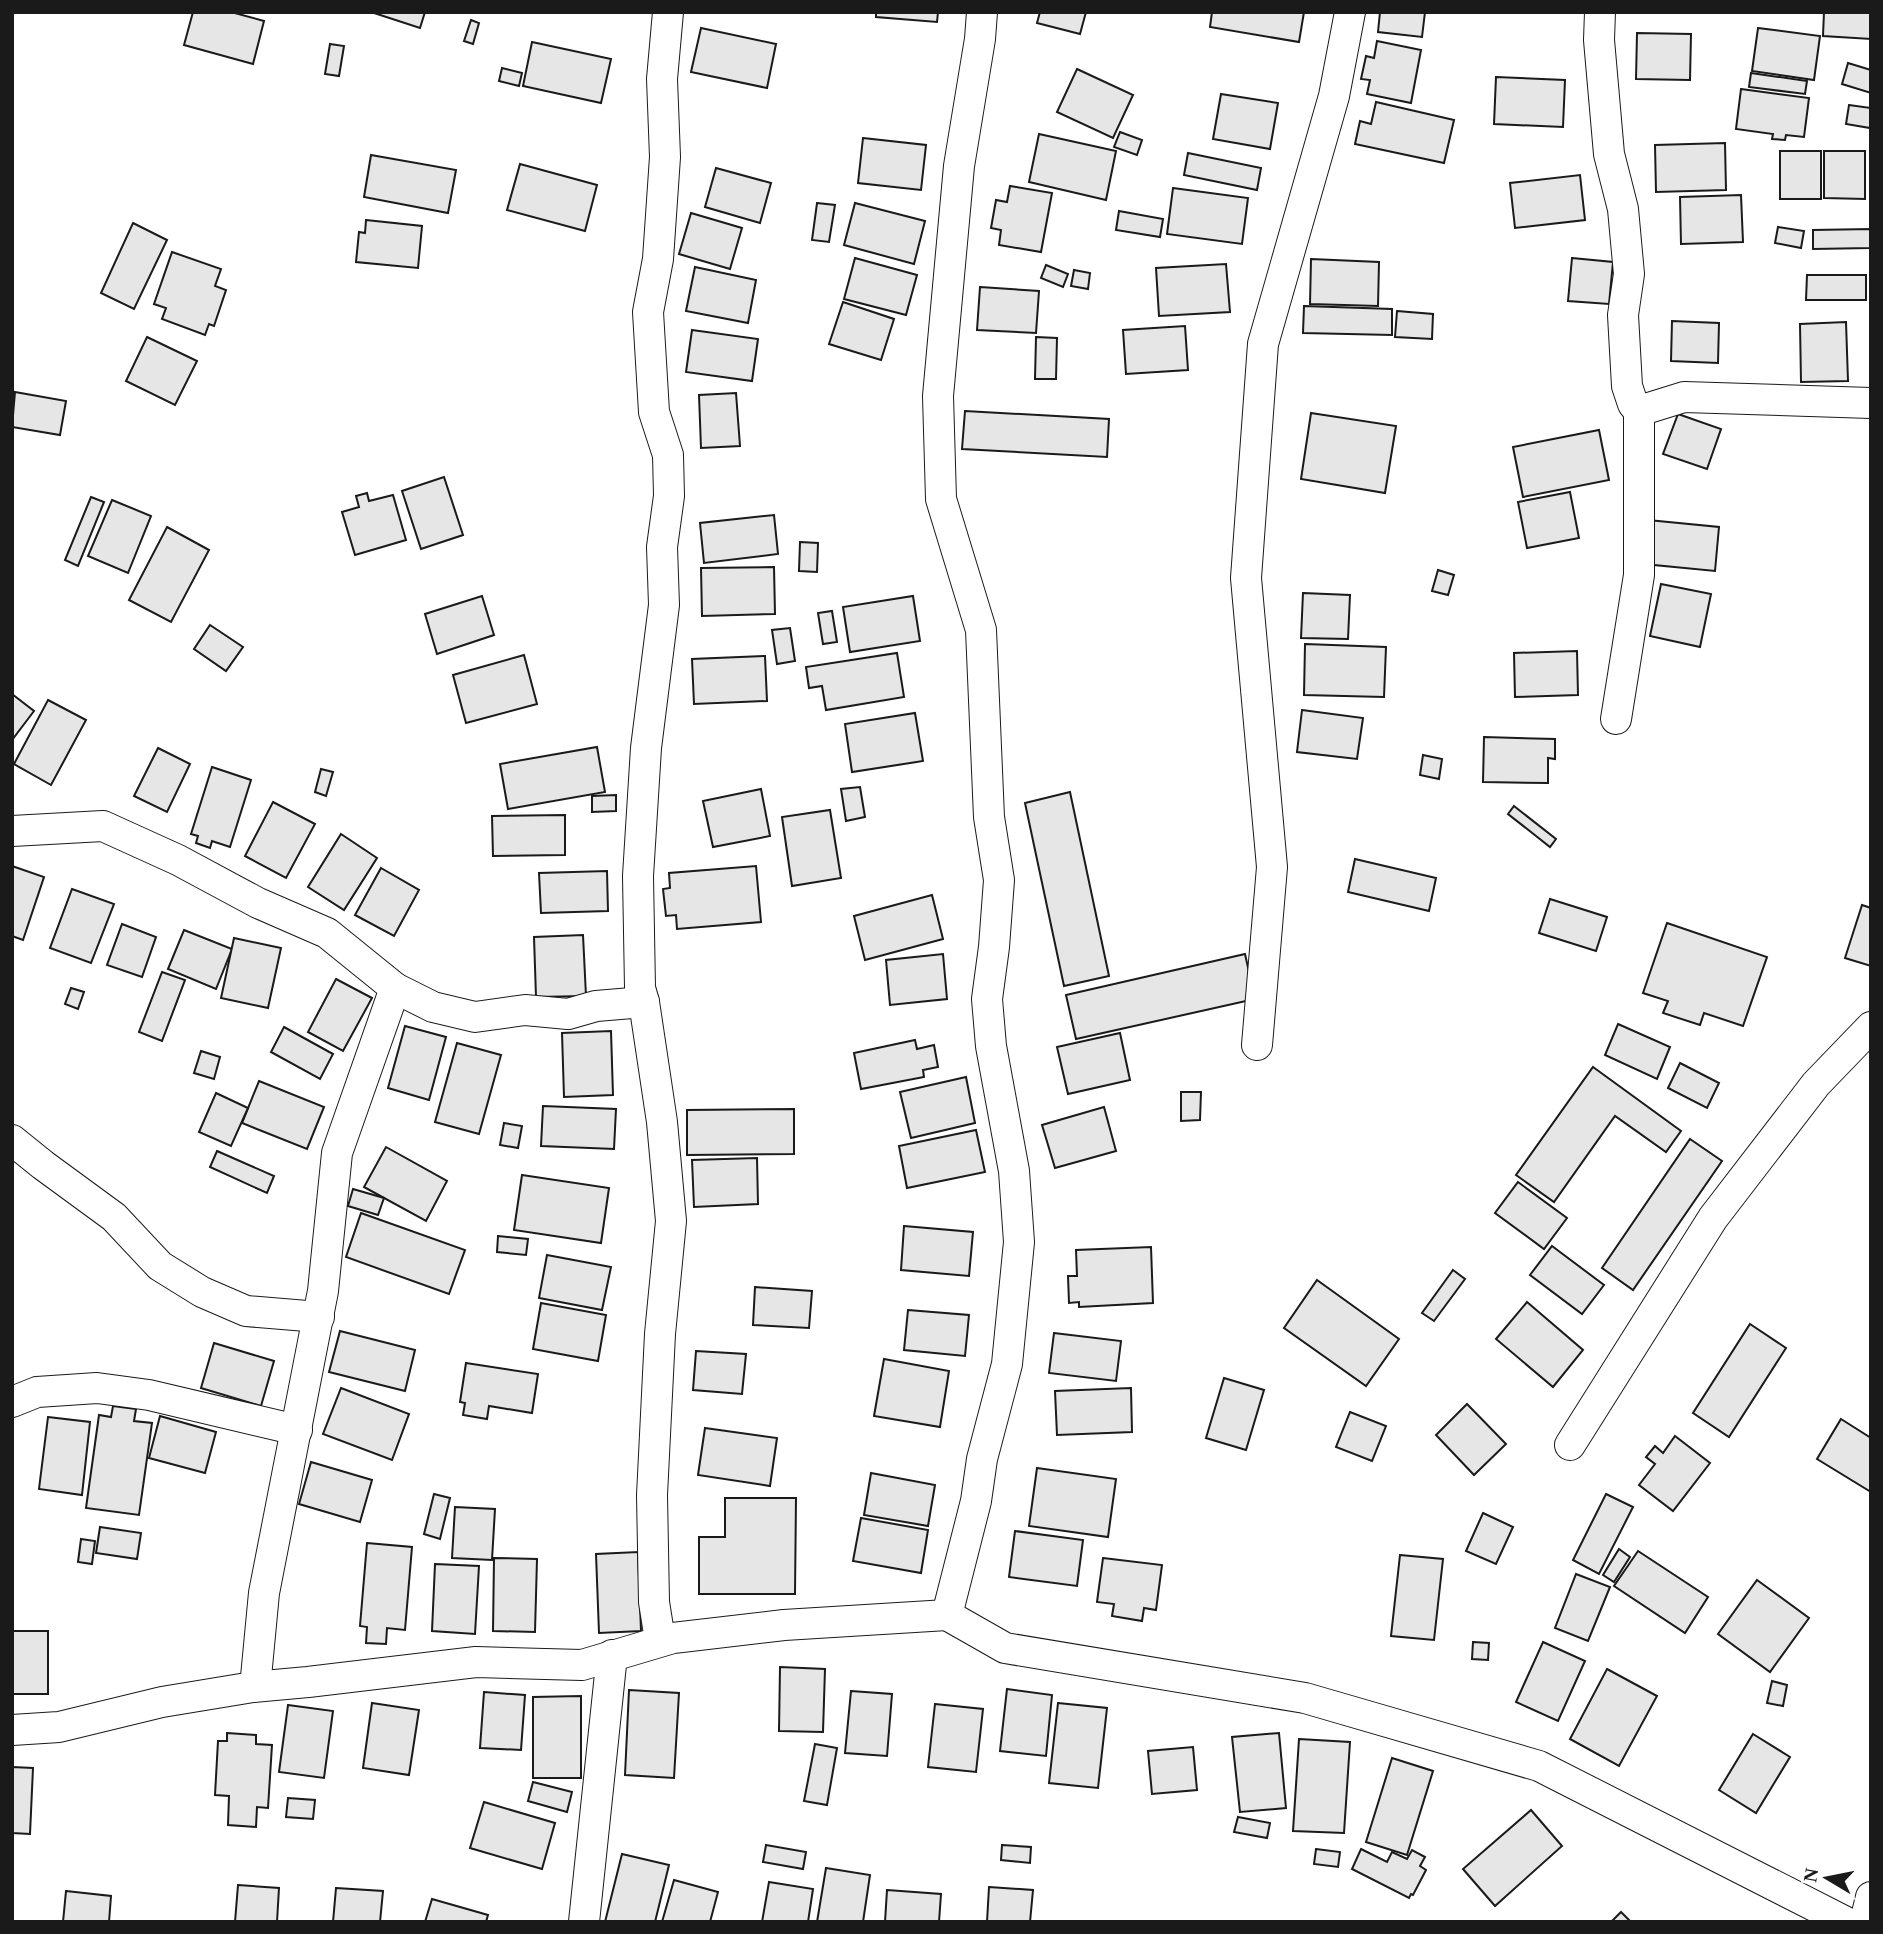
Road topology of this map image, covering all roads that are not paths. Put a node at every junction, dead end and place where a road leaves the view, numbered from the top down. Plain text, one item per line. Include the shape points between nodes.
1 (668, 12) edge
2 (982, 12) edge
3 (1350, 12) edge
4 (1600, 12) edge
5 (1871, 403) edge
6 (1639, 411) junction
7 (1616, 719) dead end
8 (12, 831) edge
9 (395, 988) junction
10 (644, 1002) junction
11 (1871, 1027) edge
12 (1257, 1045) dead end
13 (12, 1140) edge
14 (319, 1317) junction
15 (12, 1402) edge
16 (297, 1430) junction
17 (1570, 1445) dead end
18 (947, 1615) junction
19 (660, 1640) junction
20 (612, 1655) junction
21 (253, 1687) junction
22 (12, 1730) edge
23 (1871, 1897) edge
24 (584, 1922) edge
25 (1846, 1922) edge
26 (1865, 1922) edge

1 - 10 street via 662,79 665,157 658,259 648,312 653,412 667,455 669,496 662,547 664,605 646,748 638,876
2 - 18 street via 958,179 938,396 942,499 981,630 989,817 999,880 987,999 1014,1171 1019,1242 1007,1364
3 - 12 street via 1334,96 1263,344 1246,578 1272,867
4 - 6 street via 1609,154 1623,209 1629,274 1623,315 1628,386
5 - 6 street via 1684,397
6 - 7 street via 1639,575
8 - 9 street via 103,826 327,933
9 - 10 street via 433,1007 475,1017 525,1010 568,1014 596,1006
9 - 14 street via 337,1153
10 - 19 street via 671,1221 652,1495 654,1602
11 - 17 street via 1816,1084 1713,1218
13 - 14 street via 114,1217 160,1266 202,1293 246,1311
14 - 16 street
15 - 16 street via 37,1392 97,1388 172,1399
16 - 21 street via 264,1593
18 - 19 street via 784,1625
18 - 25 street via 1005,1648 1305,1698 1539,1766
19 - 20 street
20 - 21 street via 582,1665 476,1662
20 - 24 street
21 - 22 street via 162,1702 59,1727
23 - 26 street

